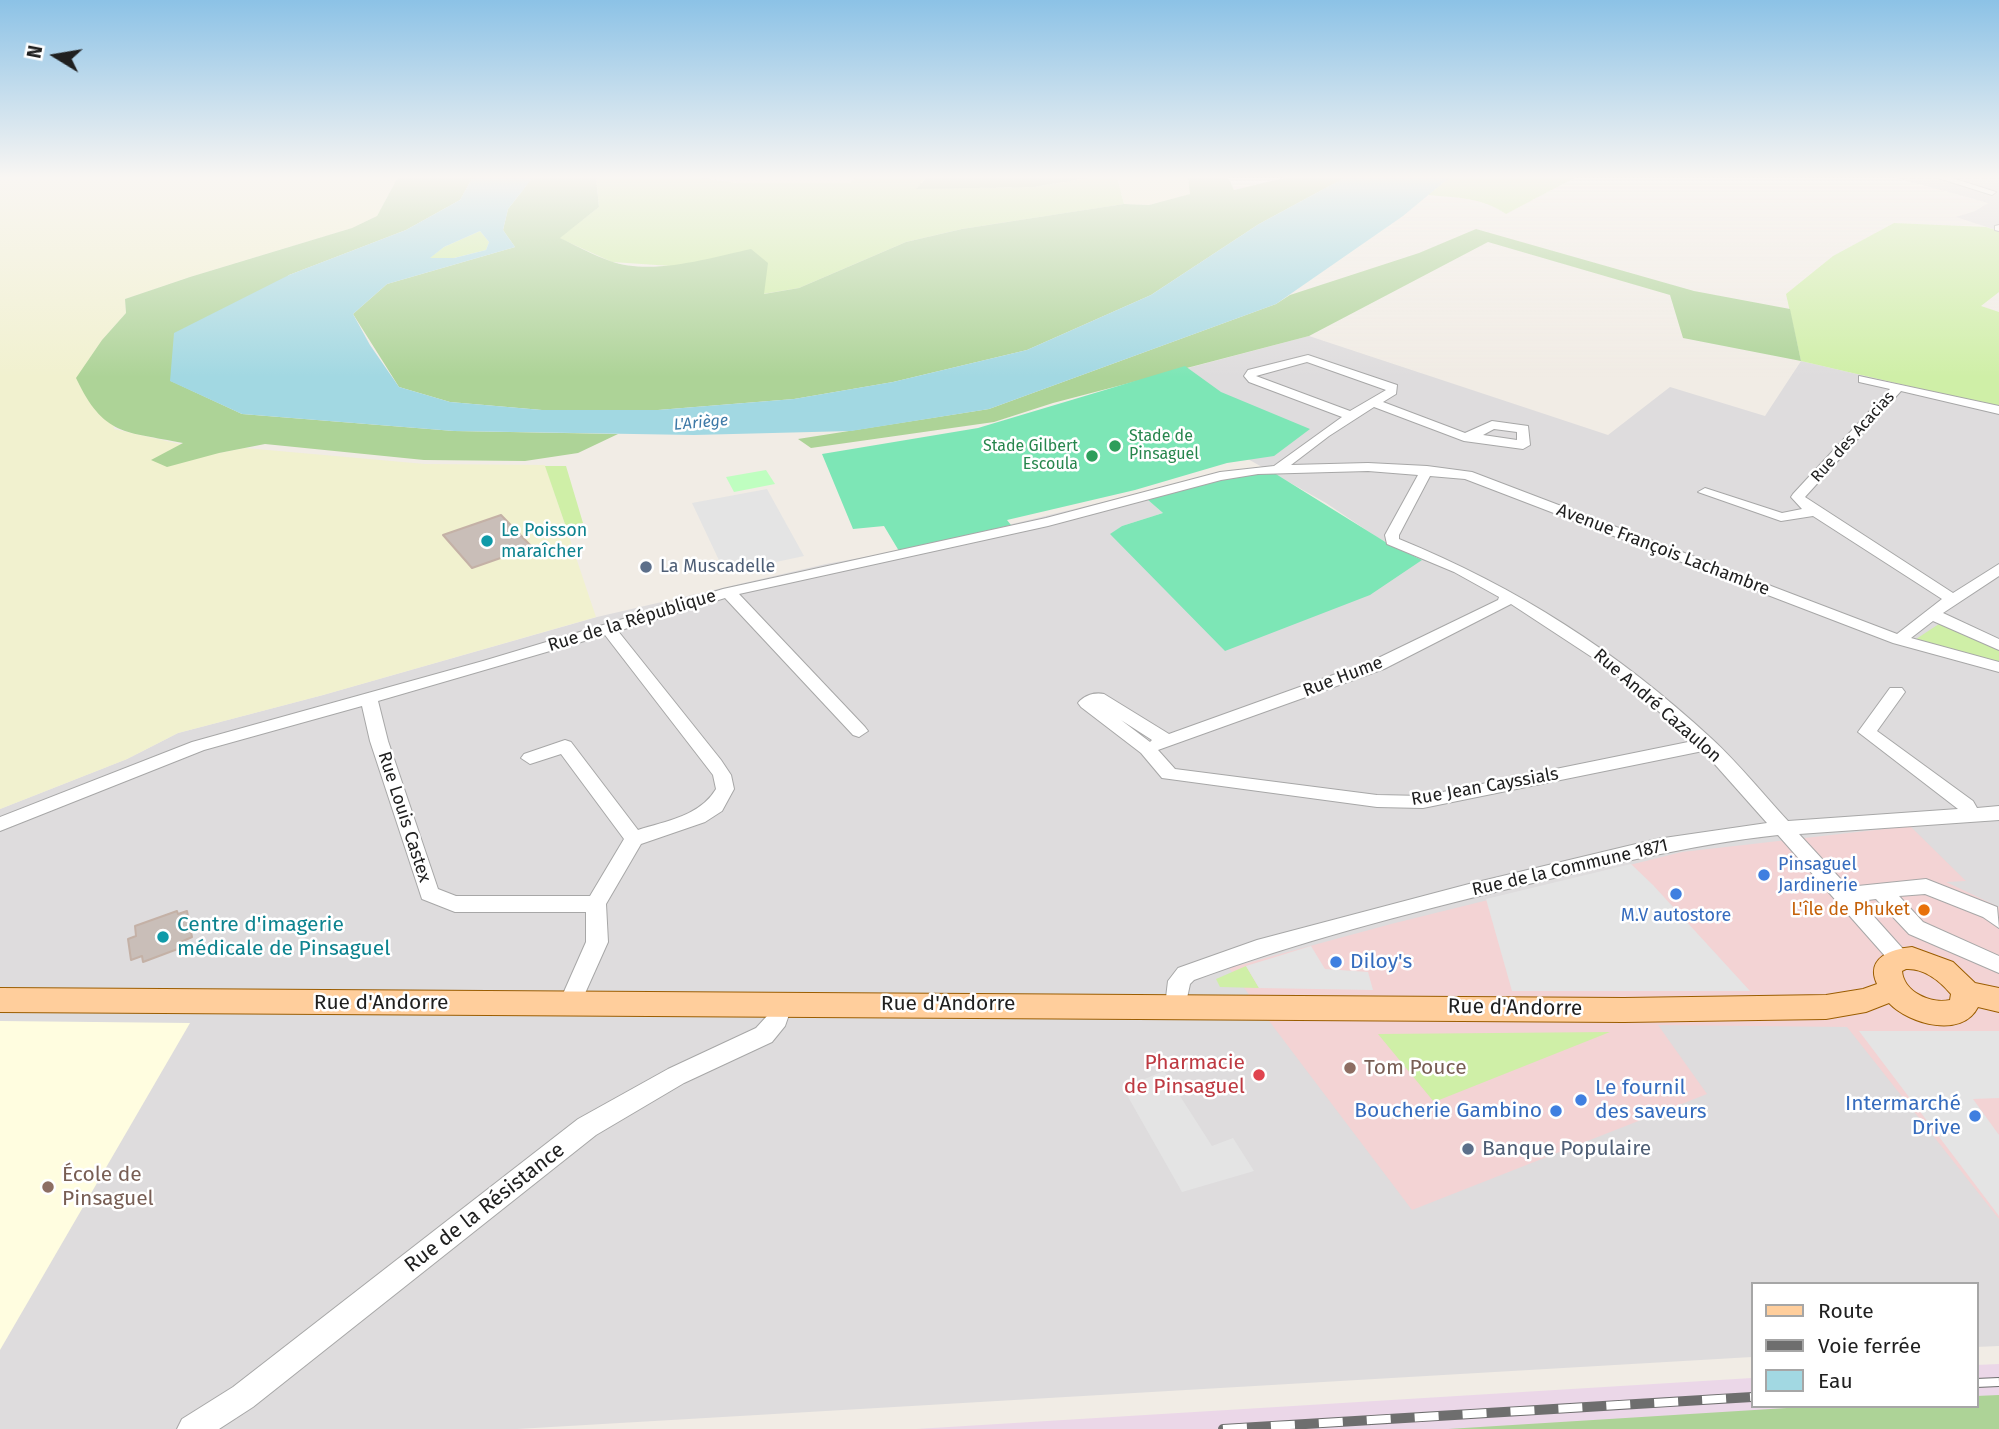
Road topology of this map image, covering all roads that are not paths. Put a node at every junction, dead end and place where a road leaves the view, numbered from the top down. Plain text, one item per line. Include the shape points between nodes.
1 (1863, 379) dead end
2 (1898, 387) junction
3 (1374, 403) junction
4 (1999, 410) edge
5 (1351, 416) junction
6 (1469, 438) dead end
7 (1303, 450) junction
8 (1321, 466) junction
9 (1279, 468) junction
10 (1427, 470) junction
11 (1705, 492) dead end
12 (1815, 511) junction
13 (1999, 569) edge
14 (728, 592) junction
15 (1508, 595) junction
16 (1954, 600) junction
17 (1931, 614) junction
18 (608, 628) junction
19 (1899, 640) junction
20 (1999, 645) edge
21 (1999, 667) edge
22 (1896, 692) dead end
23 (369, 699) junction
24 (859, 731) dead end
25 (1168, 742) junction
26 (1707, 744) junction
27 (1147, 749) junction
28 (530, 758) dead end
29 (1999, 813) edge
30 (1971, 814) junction
31 (0, 824) edge
32 (1785, 828) junction
33 (634, 839) junction
34 (1881, 891) junction
35 (1842, 895) junction
36 (596, 904) junction
37 (1999, 920) edge
38 (1901, 959) junction
39 (1999, 965) edge
40 (1894, 989) junction
41 (1966, 993) junction
42 (0, 1000) edge
43 (1999, 1000) edge
44 (570, 1003) junction
45 (782, 1003) junction
46 (1176, 1006) junction
47 (192, 1429) edge

1 - 2 street, Rue des Acacias
2 - 4 street
2 - 12 street, Rue des Acacias via 1798,497
3 - 5 street
3 - 5 street via 1393,388 1313,359 1303,358 1250,376
3 - 6 street
5 - 7 street
7 - 8 street via 1307,459
7 - 9 street
8 - 9 street, Rue de la République
8 - 10 street, Avenue François Lachambre
9 - 14 street, Rue de la République via 1220,476 1048,522
10 - 15 street, Rue André Cazaulon via 1392,541
10 - 19 street, Avenue François Lachambre via 1467,475 1515,491
11 - 12 street, Rue des Acacias via 1781,517
12 - 16 street, Rue des Acacias
13 - 16 street
14 - 18 street, Rue de la République
14 - 24 street
15 - 25 street, Rue Hume via 1504,603 1378,665
15 - 26 street, Rue André Cazaulon via 1613,663
16 - 17 street
17 - 19 street
17 - 20 street
18 - 23 street, Rue de la République
18 - 33 street via 715,764 725,789 715,806 698,817
19 - 21 street, Avenue François Lachambre
22 - 30 street via 1867,732
23 - 31 street, Rue de la République via 198,746
23 - 36 street, Rue Louis Castex via 429,894 455,904
25 - 27 street
25 - 27 street, Rue Jean Cayssials via 1098,698 1087,703
26 - 27 street, Rue Jean Cayssials via 1423,802 1377,801 1170,774
26 - 32 street, Rue André Cazaulon
28 - 33 street via 565,746
29 - 30 street, Rue de la Commune 1871
30 - 32 street, Rue de la Commune 1871
32 - 35 street, Rue André Cazaulon
32 - 46 street, Rue de la Commune 1871 via 1657,846 1257,948 1186,974 1176,992
33 - 36 street
34 - 35 street
34 - 37 street via 1926,886
34 - 39 street via 1916,928
35 - 38 street, Rue André Cazaulon
36 - 44 street via 597,942
38 - 40 main road via 1888,966
38 - 41 main road via 1938,967 1951,974
40 - 41 main road via 1914,1005 1940,1013 1959,1011
40 - 46 main road, Rue d'Andorre via 1866,1000 1788,1008
41 - 43 main road
42 - 44 main road, Rue d'Andorre
44 - 45 main road, Rue d'Andorre
45 - 46 main road, Rue d'Andorre
45 - 47 street, Rue de la Résistance via 764,1035 676,1076 587,1127 243,1397

